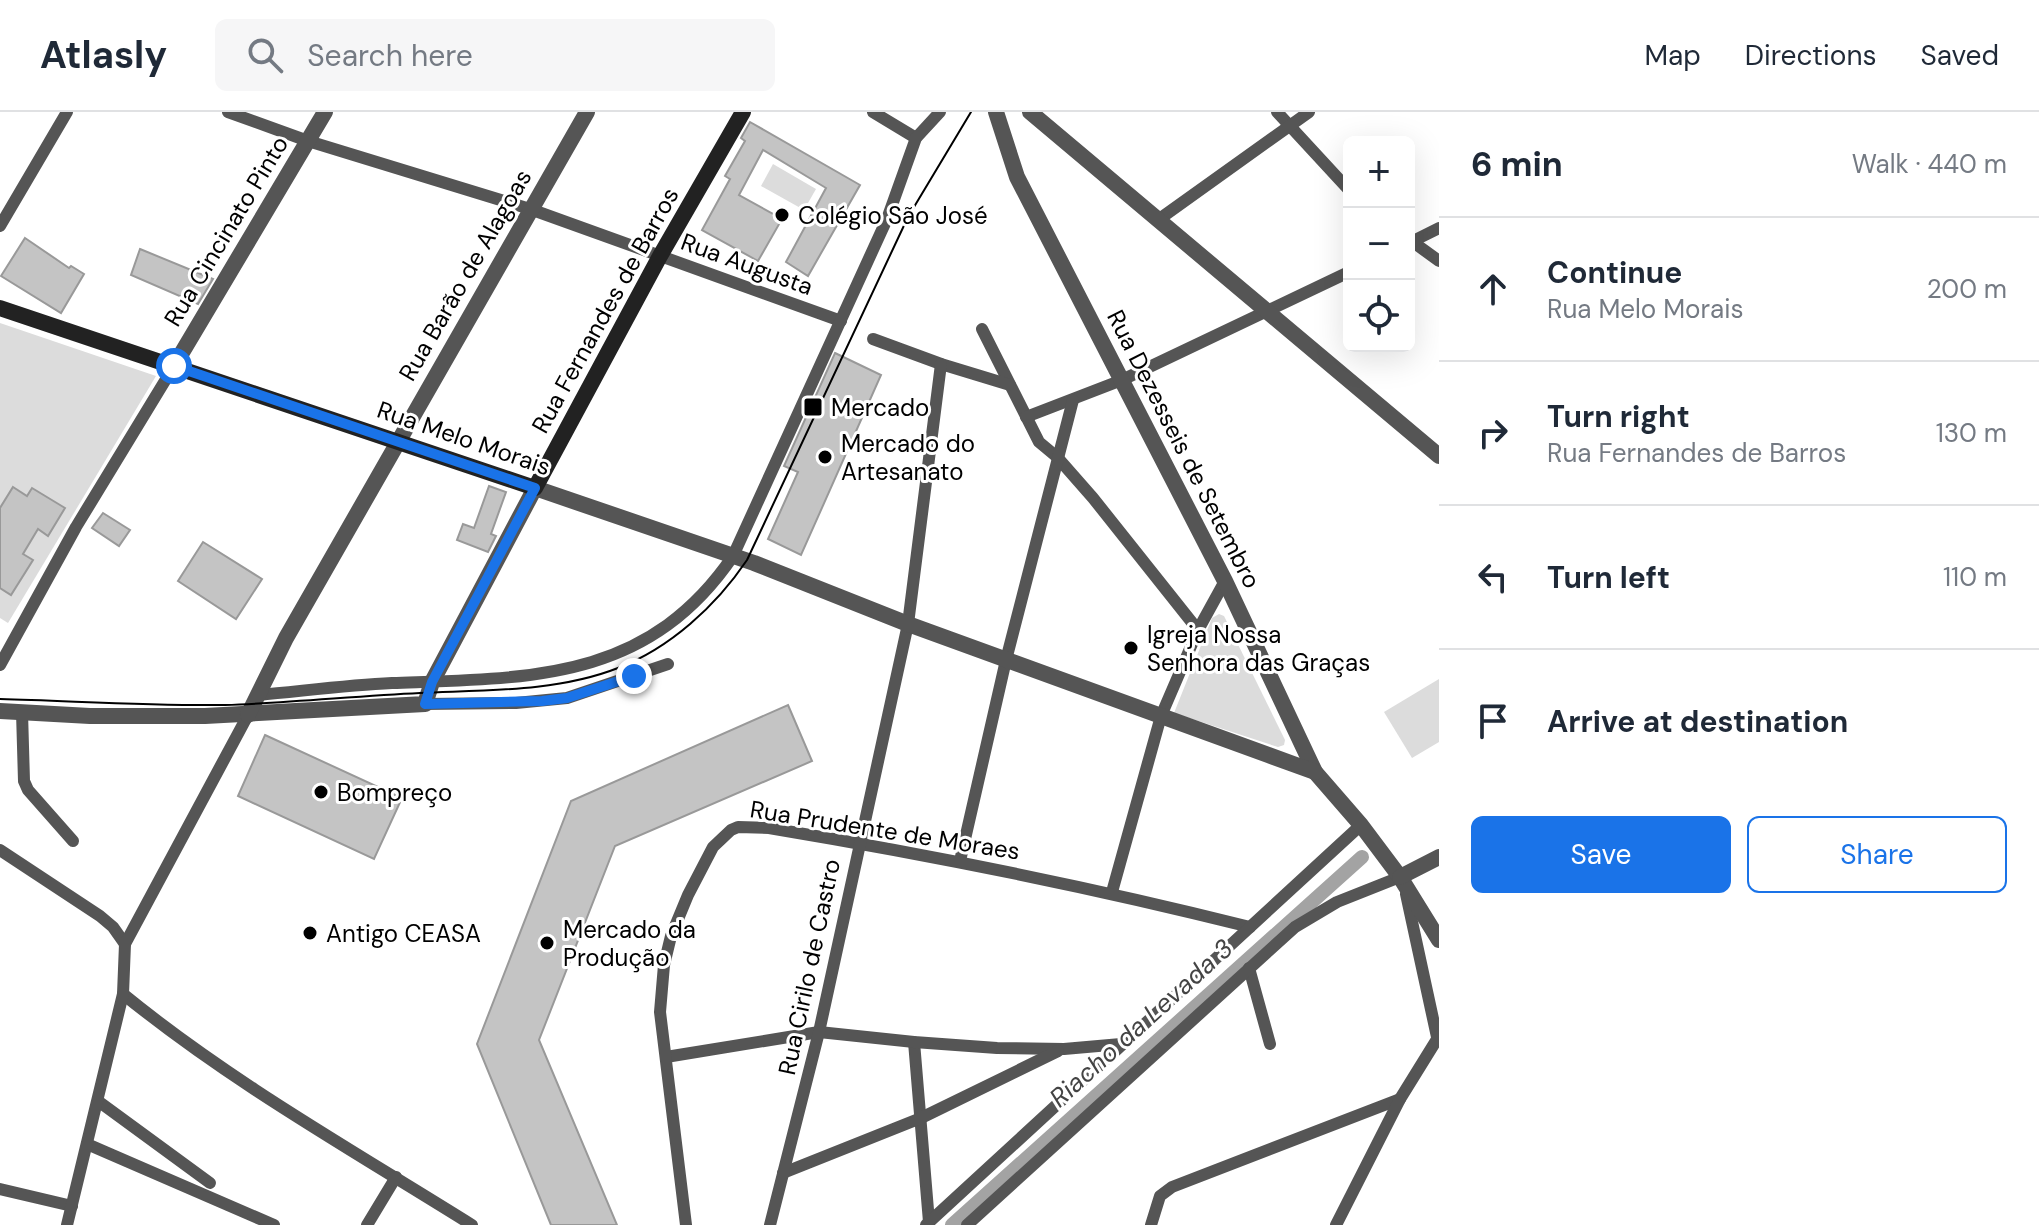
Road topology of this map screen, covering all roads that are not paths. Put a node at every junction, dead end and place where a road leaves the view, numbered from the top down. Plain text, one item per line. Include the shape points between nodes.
1 (67, 112) edge
2 (228, 112) edge
3 (325, 112) edge
4 (587, 112) edge
5 (743, 112) edge
6 (873, 112) edge
7 (940, 112) edge
8 (996, 112) edge
9 (1030, 112) edge
10 (1277, 112) edge
11 (1309, 112) edge
12 (1289, 125) junction
13 (916, 138) junction
14 (308, 141) junction
15 (1343, 184) edge
16 (530, 209) junction
17 (1158, 220) junction
18 (0, 226) edge
19 (1439, 228) edge
20 (1415, 240) edge
21 (1415, 245) edge
22 (660, 256) junction
23 (1439, 261) edge
24 (1343, 275) edge
25 (0, 308) edge
26 (1267, 312) junction
27 (841, 321) junction
28 (982, 329) dead end
29 (873, 339) dead end
30 (941, 364) junction
31 (174, 366) junction
32 (1122, 380) junction
33 (1010, 385) junction
34 (1073, 400) junction
35 (1026, 417) junction
36 (398, 440) junction
37 (1435, 446) edge
38 (1057, 457) junction
39 (535, 488) junction
40 (733, 556) junction
41 (1225, 581) junction
42 (908, 624) junction
43 (1198, 630) junction
44 (6, 639) edge
45 (1006, 660) junction
46 (668, 664) dead end
47 (0, 665) edge
48 (432, 682) junction
49 (259, 695) junction
50 (425, 704) junction
51 (0, 711) edge
52 (22, 712) junction
53 (248, 715) junction
54 (1161, 716) junction
55 (1315, 772) junction
56 (1361, 825) junction
57 (73, 841) dead end
58 (859, 843) junction
59 (0, 850) edge
60 (1439, 857) edge
61 (960, 861) junction
62 (1402, 882) junction
63 (1112, 892) junction
64 (1250, 927) junction
65 (1439, 940) edge
66 (125, 944) junction
67 (1249, 968) junction
68 (123, 994) junction
69 (819, 1032) junction
70 (1438, 1037) edge
71 (914, 1042) junction
72 (1121, 1044) junction
73 (1270, 1044) dead end
74 (1064, 1049) junction
75 (666, 1057) junction
76 (1400, 1099) junction
77 (98, 1101) junction
78 (921, 1118) junction
79 (87, 1144) junction
80 (783, 1173) junction
81 (396, 1177) junction
82 (210, 1183) dead end
83 (0, 1189) edge
84 (72, 1206) junction
85 (927, 1224) edge
86 (67, 1225) edge
87 (274, 1225) edge
88 (367, 1225) edge
89 (472, 1225) edge
90 (686, 1225) edge
91 (770, 1225) edge
92 (967, 1225) edge
93 (1151, 1225) edge
94 (1336, 1225) edge

1 - 18 street
2 - 14 street, Rua Augusta
3 - 14 street, Rua Cincinato Pinto
4 - 16 street, Rua Barão de Alagoas
5 - 22 main road, Rua Fernandes de Barros
6 - 13 street
7 - 13 street
8 - 32 street, Rua Dezesseis de Setembro via 1017,177
9 - 17 street
10 - 12 street
11 - 12 street
12 - 15 street
12 - 17 street
13 - 27 street
14 - 16 street, Rua Augusta
14 - 31 street, Rua Cincinato Pinto
16 - 22 street, Rua Augusta
16 - 36 street, Rua Barão de Alagoas
17 - 26 street
19 - 20 street
21 - 23 street
22 - 27 street, Rua Augusta
22 - 39 main road, Rua Fernandes de Barros
24 - 26 street
25 - 31 main road, Rua Melo Morais
26 - 32 street
26 - 37 street
27 - 40 street
28 - 33 street
29 - 30 street
30 - 33 street
30 - 42 street, Rua Cirilo de Castro
31 - 36 main road, Rua Melo Morais
31 - 44 street, Rua Cincinato Pinto
32 - 34 street
32 - 41 street, Rua Dezesseis de Setembro
33 - 35 street
34 - 35 street
34 - 38 street
35 - 38 street via 1039,442
36 - 39 main road, Rua Melo Morais
36 - 49 street, Rua Barão de Alagoas
38 - 43 street
38 - 45 street
39 - 40 street, Rua Melo Morais
39 - 48 street, Rua Fernandes de Barros
40 - 42 street, Rua Melo Morais
40 - 48 street via 685,613 656,634 592,664 541,674
41 - 43 street
41 - 55 street, Rua Dezesseis de Setembro
42 - 45 street, Rua Melo Morais
42 - 58 street, Rua Cirilo de Castro
43 - 54 street
44 - 47 street, Rua Cincinato Pinto
45 - 54 street, Rua Melo Morais
45 - 61 street
46 - 50 street via 567,698
48 - 49 street
48 - 50 street, Rua Fernandes de Barros
49 - 53 street, Rua Barão de Alagoas
50 - 53 street
51 - 52 street
52 - 53 street
52 - 57 street via 24,781
53 - 66 street
54 - 55 street, Rua Melo Morais
54 - 63 street
55 - 56 street, Rua Dezesseis de Setembro
56 - 62 street, Rua Dezesseis de Setembro
56 - 64 street
58 - 61 street, Rua Prudente de Moraes
58 - 69 street, Rua Cirilo de Castro
58 - 75 street, Rua Prudente de Moraes via 738,827 713,847 688,895 664,965 660,1012
59 - 66 street via 100,916
60 - 62 street
61 - 63 street, Rua Prudente de Moraes
62 - 65 street, Rua Dezesseis de Setembro
62 - 67 street via 1315,913
62 - 70 street
63 - 64 street, Rua Prudente de Moraes
64 - 72 street
66 - 68 street
67 - 73 street
67 - 92 street
68 - 77 street
68 - 81 street via 160,1025
69 - 71 street
69 - 75 street
69 - 80 street, Rua Cirilo de Castro
70 - 76 street
71 - 74 street
71 - 78 street
72 - 74 street
72 - 85 street
74 - 78 street
75 - 90 street, Rua Prudente de Moraes
76 - 93 street via 1164,1191
76 - 94 street
77 - 79 street
77 - 82 street
78 - 80 street
78 - 85 street
79 - 84 street
79 - 87 street
80 - 91 street, Rua Cirilo de Castro
81 - 88 street
81 - 89 street
83 - 84 street
84 - 86 street

